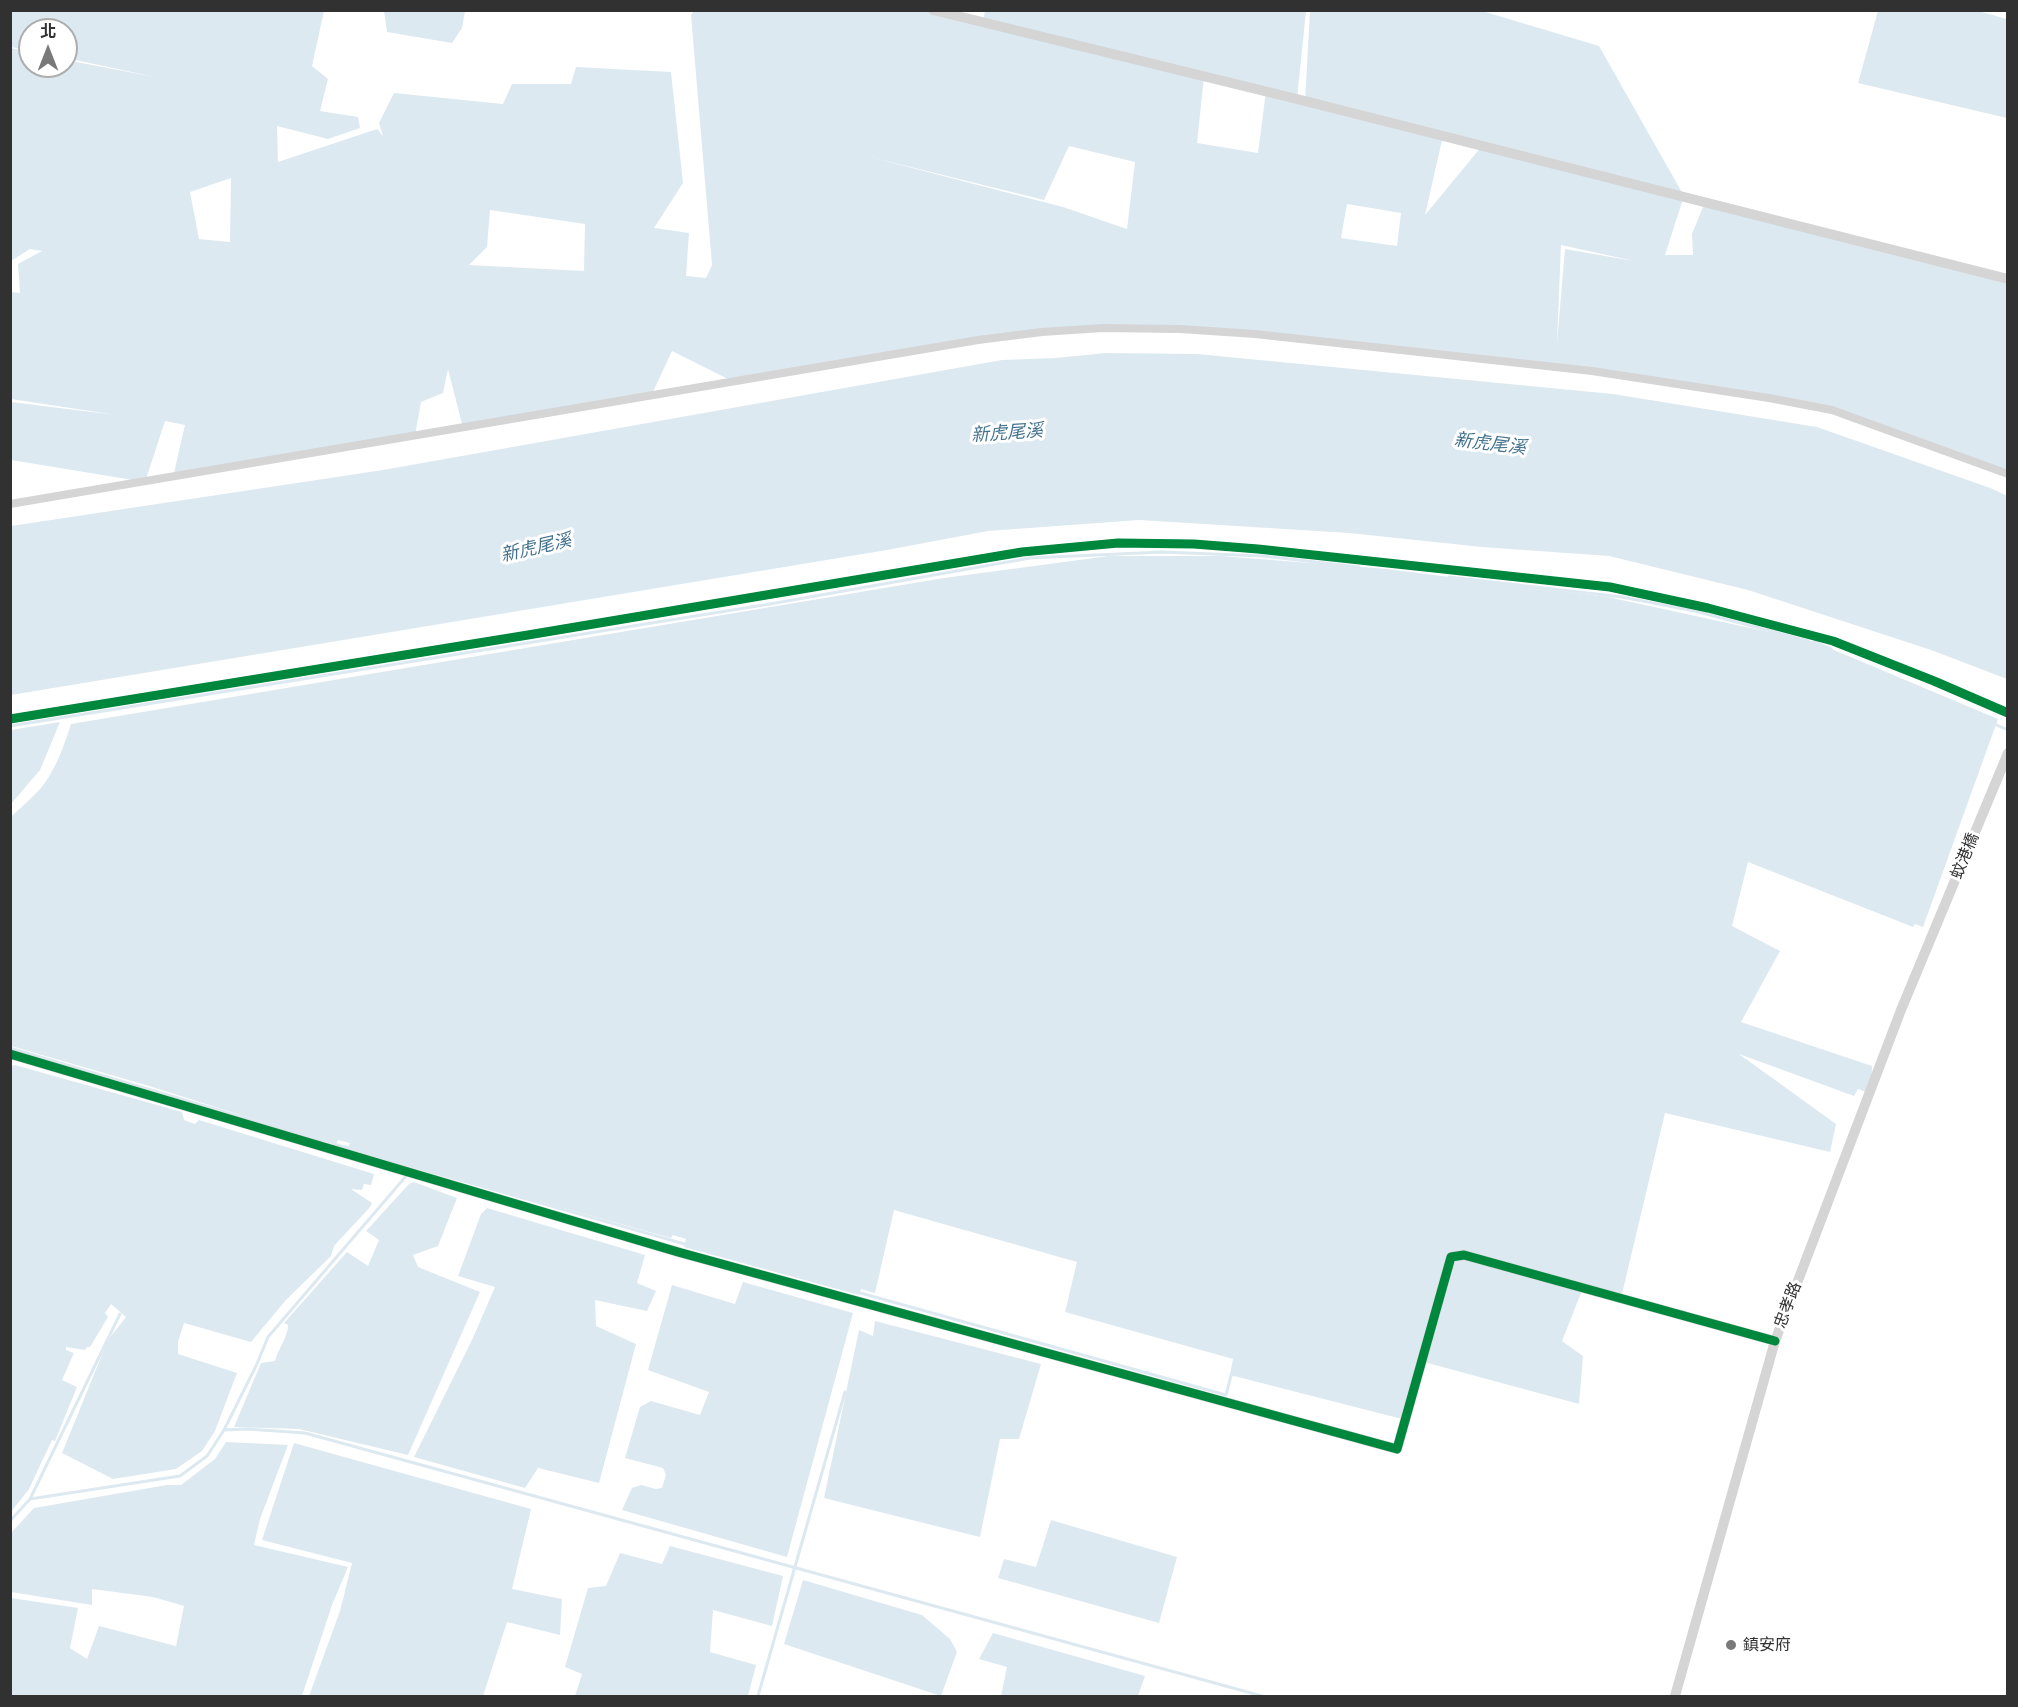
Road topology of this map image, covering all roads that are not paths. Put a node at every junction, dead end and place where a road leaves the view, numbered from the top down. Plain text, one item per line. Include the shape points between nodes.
1 (933, 10) edge
2 (2007, 279) edge
3 (2007, 474) edge
4 (10, 504) edge
5 (2007, 713) edge
6 (10, 719) edge
7 (2007, 753) edge
8 (1923, 959) joint
9 (10, 1054) edge
10 (1775, 1341) junction
11 (1675, 1696) edge

1 - 2 street
3 - 4 street via 1832,410 1758,396 1592,371 1255,334 1103,328 978,340
5 - 6 street via 1833,641 1610,587 1258,549 1118,543 1022,552
7 - 8 street, 蚊港橋
8 - 10 street, 忠孝路
9 - 10 street via 678,1252 1397,1449 1451,1257 1464,1255
10 - 11 street, 忠孝路

